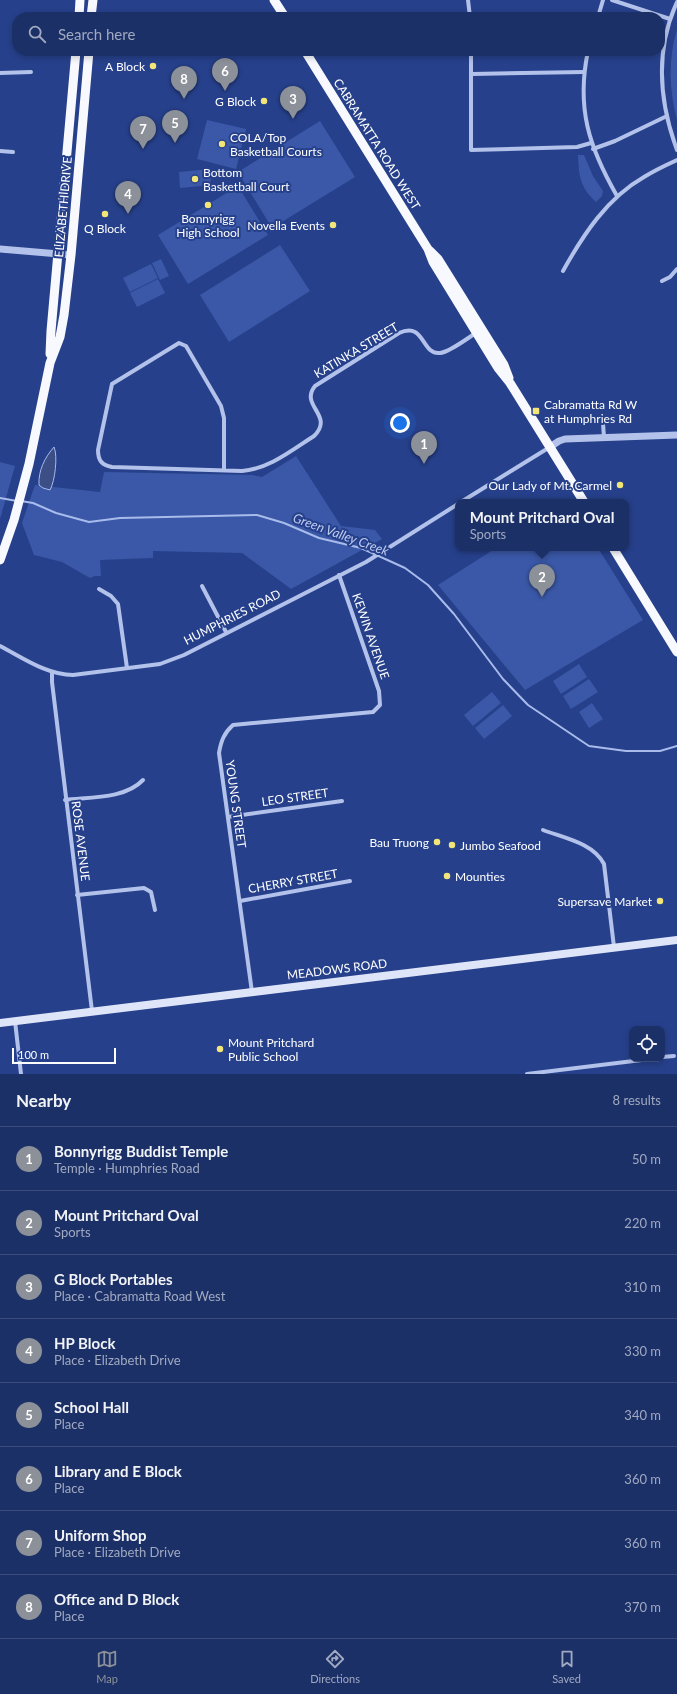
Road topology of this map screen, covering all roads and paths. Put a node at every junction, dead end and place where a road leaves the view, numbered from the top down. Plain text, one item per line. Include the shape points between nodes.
1 (80, 0) edge
2 (93, 0) edge
3 (274, 0) edge
4 (468, 0) edge
5 (603, 0) edge
6 (612, 0) edge
7 (677, 2) edge
8 (79, 12) edge
9 (92, 12) edge
10 (282, 12) edge
11 (469, 12) edge
12 (599, 12) edge
13 (649, 12) edge
14 (665, 17) edge
15 (670, 19) junction
16 (665, 45) edge
17 (76, 56) edge
18 (89, 56) edge
19 (309, 56) edge
20 (471, 56) edge
21 (587, 56) edge
22 (663, 56) edge
23 (31, 72) dead end
24 (584, 72) junction
25 (0, 73) edge
26 (472, 74) junction
27 (667, 116) junction
28 (591, 143) junction
29 (593, 149) junction
30 (677, 150) edge
31 (0, 152) edge
32 (13, 152) dead end
33 (677, 160) edge
34 (617, 196) junction
35 (0, 249) edge
36 (428, 249) junction
37 (58, 254) junction
38 (71, 255) junction
39 (677, 269) edge
40 (563, 272) dead end
41 (662, 281) dead end
42 (476, 333) junction
43 (50, 363) junction
44 (510, 382) junction
45 (603, 423) dead end
46 (677, 435) edge
47 (604, 438) junction
48 (550, 447) junction
49 (224, 470) junction
50 (466, 499) edge
51 (582, 499) edge
52 (455, 506) edge
53 (615, 551) edge
54 (0, 560) edge
55 (339, 575) junction
56 (202, 586) dead end
57 (99, 589) dead end
58 (226, 632) junction
59 (0, 646) edge
60 (677, 652) edge
61 (127, 668) junction
62 (52, 672) junction
63 (380, 705) joint
64 (143, 780) dead end
65 (65, 800) junction
66 (342, 801) dead end
67 (228, 817) junction
68 (543, 830) dead end
69 (350, 881) dead end
70 (77, 895) junction
71 (240, 901) junction
72 (155, 910) dead end
73 (677, 940) edge
74 (614, 947) junction
75 (252, 992) junction
76 (92, 1012) junction
77 (15, 1021) junction
78 (0, 1023) edge
79 (674, 1056) dead end
80 (665, 1058) edge
81 (630, 1062) edge
82 (563, 1072) edge
83 (21, 1074) edge
84 (527, 1074) edge

1 - 8 main road
2 - 9 main road
3 - 10 main road
4 - 11 street
5 - 12 street
6 - 13 street
7 - 15 street
14 - 15 street
15 - 16 street
17 - 37 main road, ELIZABETH DRIVE
18 - 38 main road, ELIZABETH DRIVE
19 - 36 main road, CABRAMATTA ROAD WEST
20 - 26 street
21 - 24 street
22 - 27 street via 662,91
23 - 25 street
24 - 26 street
24 - 28 street via 584,104
26 - 28 street via 471,150 578,147
27 - 29 street
27 - 30 street
28 - 29 street
29 - 34 street
31 - 32 street
33 - 34 street via 644,176
34 - 40 street via 580,240
35 - 37 street
36 - 42 main road, CABRAMATTA ROAD WEST via 432,262
36 - 44 main road, CABRAMATTA ROAD WEST via 438,259 504,365
37 - 38 street
37 - 43 main road, ELIZABETH DRIVE
38 - 43 main road, ELIZABETH DRIVE via 60,337
39 - 41 street
42 - 44 main road, CABRAMATTA ROAD WEST
42 - 49 street, KATINKA STREET via 445,352 436,353 429,350 416,333 410,330 399,333 315,386 310,395 311,401 322,423 314,436 264,467 255,470
43 - 54 main road, ELIZABETH DRIVE via 22,491
44 - 48 main road, CABRAMATTA ROAD WEST
45 - 47 street
46 - 47 street
47 - 48 street via 565,439
48 - 50 street
48 - 51 main road, CABRAMATTA ROAD WEST
49 - 49 street, KATINKA STREET via 103,465 98,450 112,384 179,343 186,346 221,406 224,418
52 - 55 street, HUMPHRIES ROAD via 366,562
53 - 60 main road
55 - 58 street, HUMPHRIES ROAD
55 - 63 street, KEWIN AVENUE via 379,691
56 - 58 street
57 - 61 street via 118,604
58 - 61 street, HUMPHRIES ROAD via 160,664
59 - 62 street, HUMPHRIES ROAD
61 - 62 street, HUMPHRIES ROAD via 73,675
62 - 65 street, ROSE AVENUE
63 - 67 street, YOUNG STREET via 373,712 233,725 225,732 219,753
64 - 65 street via 133,789 121,794
65 - 70 street, ROSE AVENUE
66 - 67 street, LEO STREET
67 - 71 street, YOUNG STREET
68 - 74 street via 590,848 604,864
69 - 71 street, CHERRY STREET
70 - 72 street via 144,888 150,892
70 - 76 street, ROSE AVENUE
71 - 75 street, YOUNG STREET
73 - 74 main road, MEADOWS ROAD
74 - 75 main road, MEADOWS ROAD
75 - 76 main road, MEADOWS ROAD
76 - 77 main road, MEADOWS ROAD
77 - 78 main road, MEADOWS ROAD
77 - 83 street
79 - 80 street
81 - 82 street
82 - 84 street

